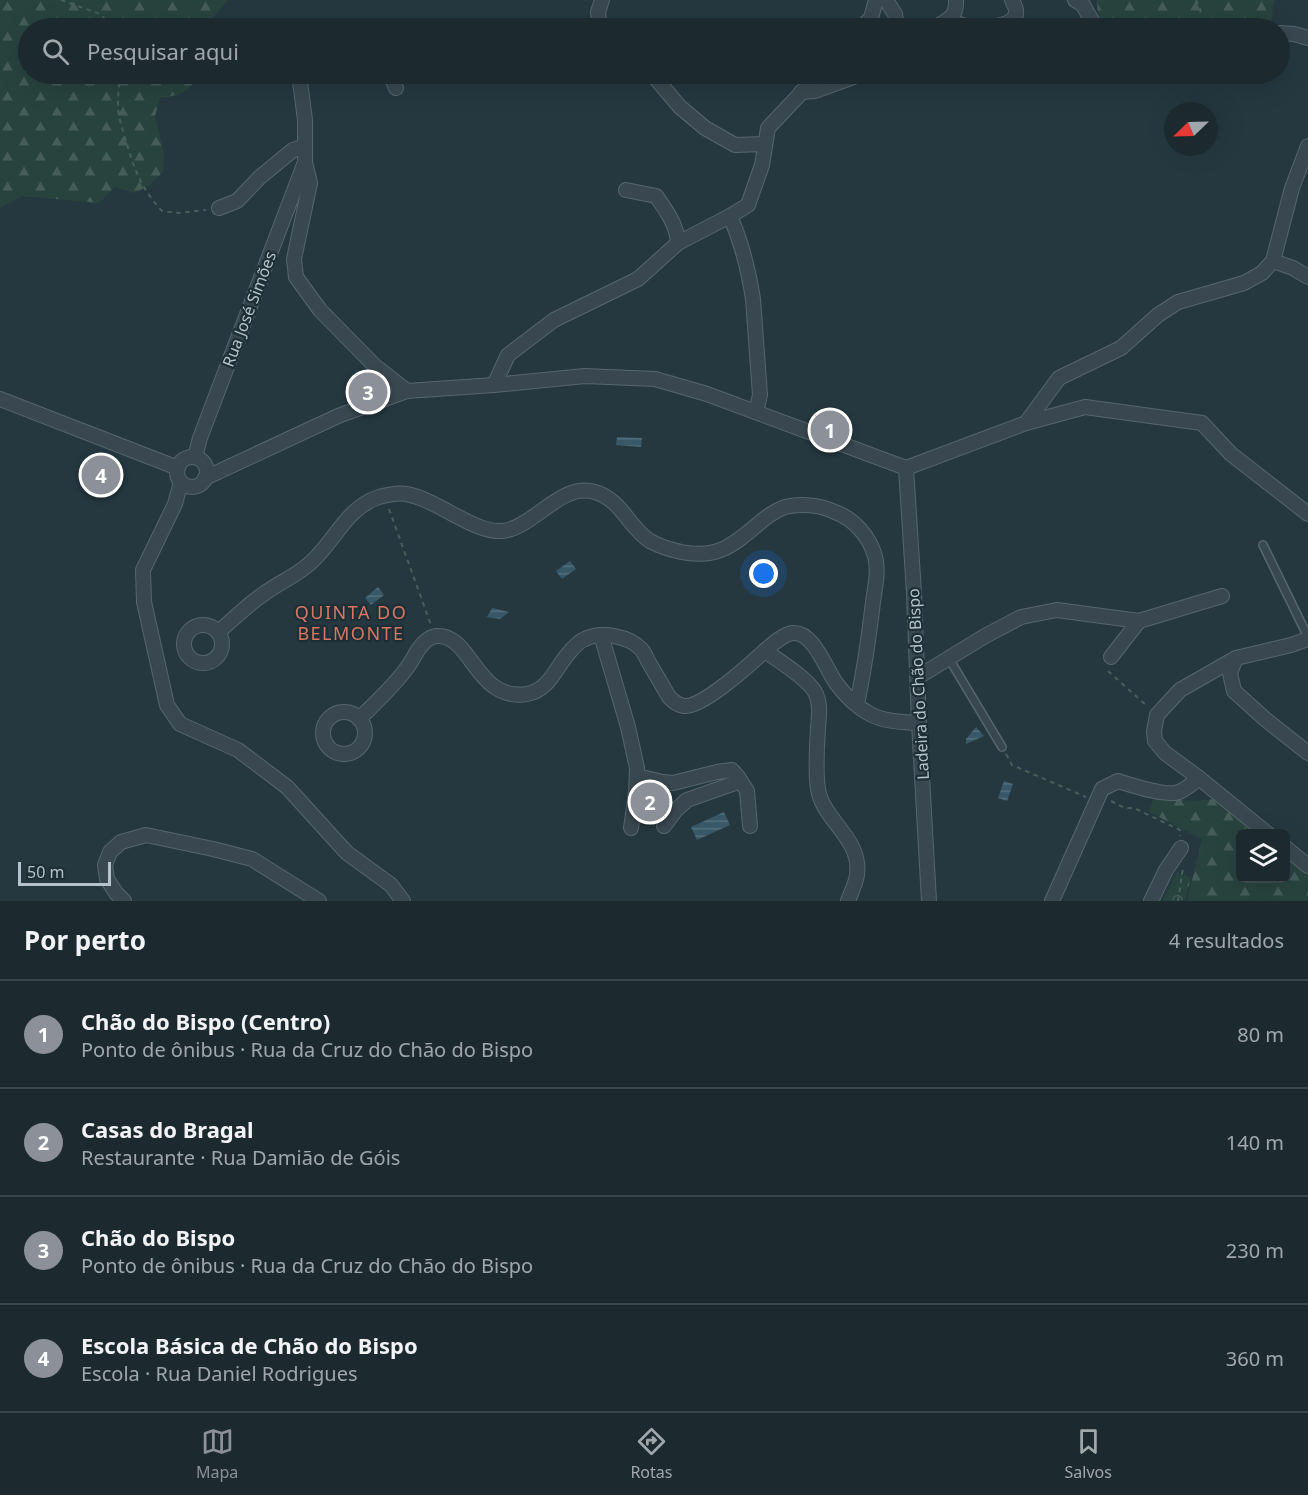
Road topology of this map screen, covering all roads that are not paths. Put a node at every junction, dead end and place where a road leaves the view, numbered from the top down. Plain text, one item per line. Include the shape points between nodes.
1 (602, 0) edge
2 (876, 0) edge
3 (886, 0) edge
4 (956, 0) edge
5 (1012, 0) edge
6 (1076, 0) edge
7 (599, 18) edge
8 (871, 18) edge
9 (896, 18) edge
10 (949, 18) edge
11 (1014, 18) edge
12 (1091, 18) edge
13 (1290, 34) edge
14 (1308, 38) edge
15 (300, 84) edge
16 (394, 84) edge
17 (660, 84) edge
18 (810, 84) edge
19 (834, 84) edge
20 (396, 88) dead end
21 (801, 93) junction
22 (765, 144) junction
23 (305, 146) junction
24 (1308, 146) edge
25 (304, 162) junction
26 (626, 190) dead end
27 (219, 208) road end
28 (730, 216) junction
29 (678, 243) junction
30 (1273, 261) junction
31 (1308, 277) edge
32 (495, 385) junction
33 (406, 391) junction
34 (0, 399) edge
35 (756, 412) junction
36 (1026, 423) junction
37 (200, 460) junction
38 (234, 464) junction
39 (906, 468) junction
40 (206, 478) junction
41 (184, 479) junction
42 (1308, 514) edge
43 (1263, 544) dead end
44 (1222, 596) dead end
45 (1139, 621) junction
46 (218, 632) dead end
47 (601, 635) junction
48 (1308, 638) edge
49 (765, 651) junction
50 (948, 657) junction
51 (1236, 658) junction
52 (1109, 663) road end
53 (918, 677) junction
54 (857, 704) junction
55 (359, 720) dead end
56 (919, 723) junction
57 (1002, 747) road end
58 (1308, 753) edge
59 (638, 776) junction
60 (738, 777) junction
61 (1199, 778) junction
62 (664, 826) dead end
63 (750, 826) dead end
64 (631, 828) dead end
65 (1262, 829) edge
66 (1181, 848) road end
67 (1290, 851) edge
68 (1308, 866) edge
69 (124, 901) edge
70 (319, 901) edge
71 (404, 901) edge
72 (848, 901) edge
73 (929, 901) edge
74 (1052, 901) edge
75 (1151, 901) edge

1 - 7 street
2 - 8 street
3 - 9 street
4 - 10 street via 956,10
5 - 11 street via 1016,9
6 - 12 street
13 - 14 street
15 - 23 street
16 - 20 street
17 - 22 street via 705,128 735,145
18 - 21 street
19 - 21 street
21 - 22 street via 768,128
22 - 28 street via 748,205
23 - 25 street
23 - 27 street via 293,150 237,201
24 - 30 street via 1292,188
25 - 33 street via 310,183 294,259 296,277 320,310 375,366
25 - 37 street, Rua José Simões via 200,438
26 - 29 street via 656,196 678,233
28 - 29 street
28 - 35 street via 751,288 760,395
29 - 32 street via 638,279 554,320 508,355
30 - 31 street
30 - 36 street via 1245,283 1178,302 1121,348 1059,378
32 - 33 street
32 - 35 street via 585,376 656,380
33 - 38 street via 338,416
34 - 41 street
35 - 39 street
36 - 39 street
36 - 42 street via 1085,407 1202,423 1232,454
37 - 38 street
37 - 40 street
37 - 41 street via 187,458 181,462
38 - 40 street
39 - 53 street, Ladeira do Chão do Bispo
40 - 41 street via 203,482
41 - 71 street via 143,570 144,602 167,705 180,724 238,750 287,787 347,853 391,885
43 - 48 lane
44 - 45 street
45 - 50 street via 1057,610 1021,617
45 - 52 street
46 - 54 street via 264,593 310,564 358,508 394,493 420,497 475,525 503,531 568,495 594,492 617,505 650,541 681,552 702,553 727,549 770,513 786,507 821,506 850,519 861,530 875,557 877,570
47 - 49 street via 622,638 641,649 669,697 683,706 701,702
47 - 55 street via 585,639 567,654 548,683 525,694 499,690 486,681 454,642 429,638
47 - 59 street
48 - 51 street
49 - 54 street via 789,634 800,634 816,648 836,682
49 - 72 street via 816,693 818,789 830,817 850,842 856,861 857,875
50 - 53 street
50 - 57 lane
51 - 58 street via 1230,673 1234,691
51 - 61 street via 1180,690 1157,715 1155,741
53 - 56 street, Ladeira do Chão do Bispo
54 - 56 street via 882,718
56 - 73 street, Ladeira do Chão do Bispo
59 - 60 street via 673,783 732,770
59 - 64 street
60 - 62 street via 738,782 687,800
60 - 63 street via 747,791
61 - 65 street
61 - 74 street via 1178,793 1145,790 1118,781 1102,789
66 - 75 street
67 - 68 street
69 - 70 street via 107,879 105,865 110,852 120,843 146,835 252,859

